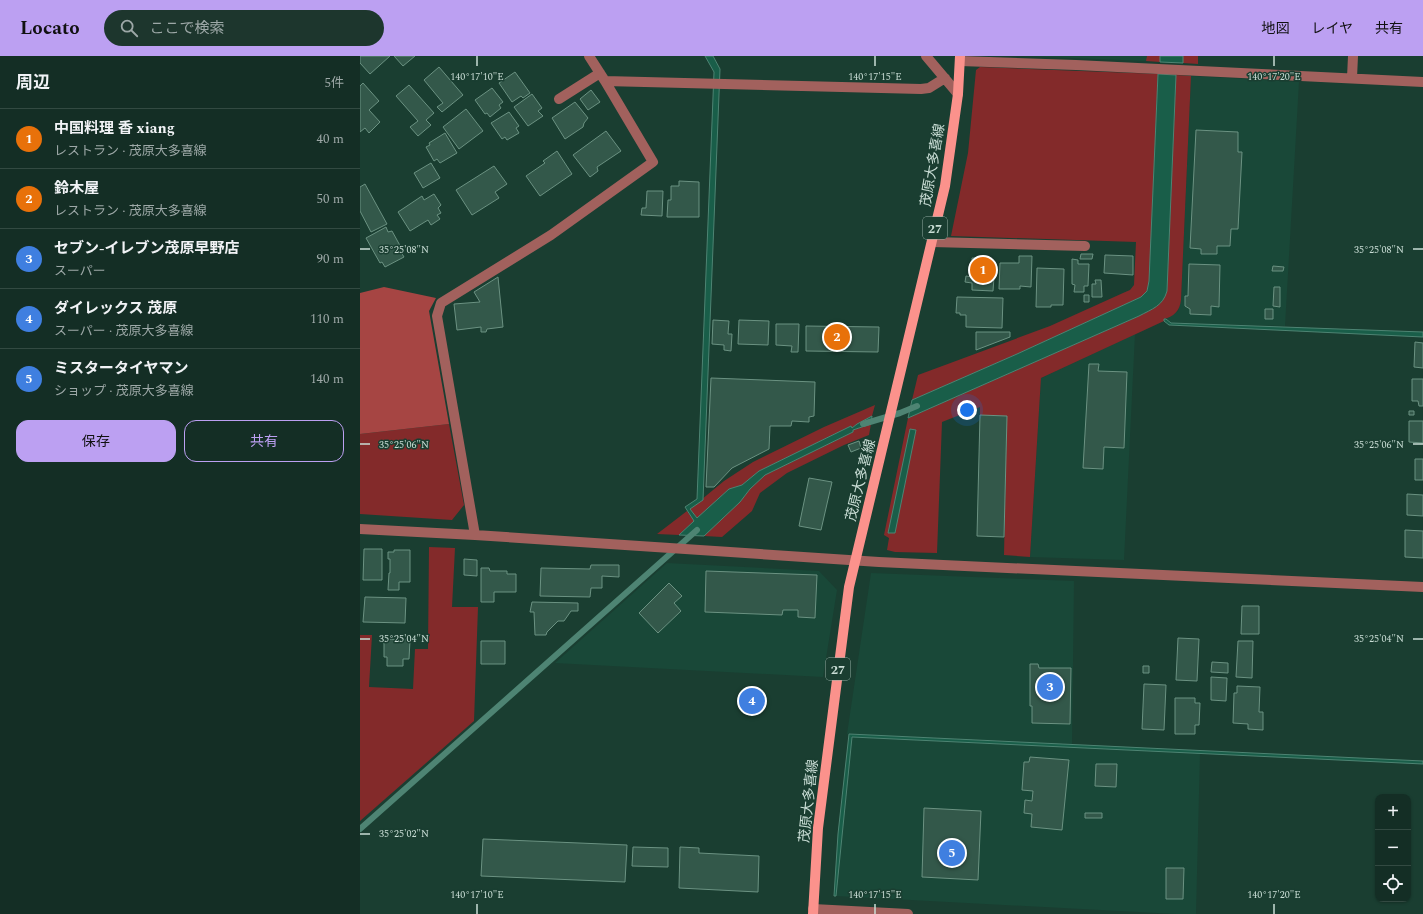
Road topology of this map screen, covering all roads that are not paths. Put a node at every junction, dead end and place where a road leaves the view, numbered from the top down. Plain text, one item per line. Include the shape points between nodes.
1 (589, 56) edge
2 (926, 56) edge
3 (1353, 56) edge
4 (960, 58) edge
5 (603, 77) junction
6 (945, 78) junction
7 (1352, 78) junction
8 (1423, 82) edge
9 (958, 94) junction
10 (559, 99) dead end
11 (932, 242) junction
12 (1086, 246) dead end
13 (360, 529) edge
14 (475, 535) junction
15 (855, 560) junction
16 (1423, 587) edge
17 (813, 912) edge
18 (908, 914) edge

1 - 5 street
2 - 6 street
3 - 7 street
4 - 7 street
4 - 9 main road, 茂原大多喜線 / 27
5 - 6 street via 921,89 929,88
5 - 10 street
5 - 14 street via 653,162 550,235 442,303 437,316
6 - 9 street
7 - 8 street
9 - 11 main road, 茂原大多喜線 / 27 via 945,186
11 - 12 street
11 - 15 main road, 茂原大多喜線 / 27
13 - 14 street
14 - 15 street
15 - 16 street
15 - 17 main road, 茂原大多喜線 / 27 via 849,587 818,828
17 - 18 street

